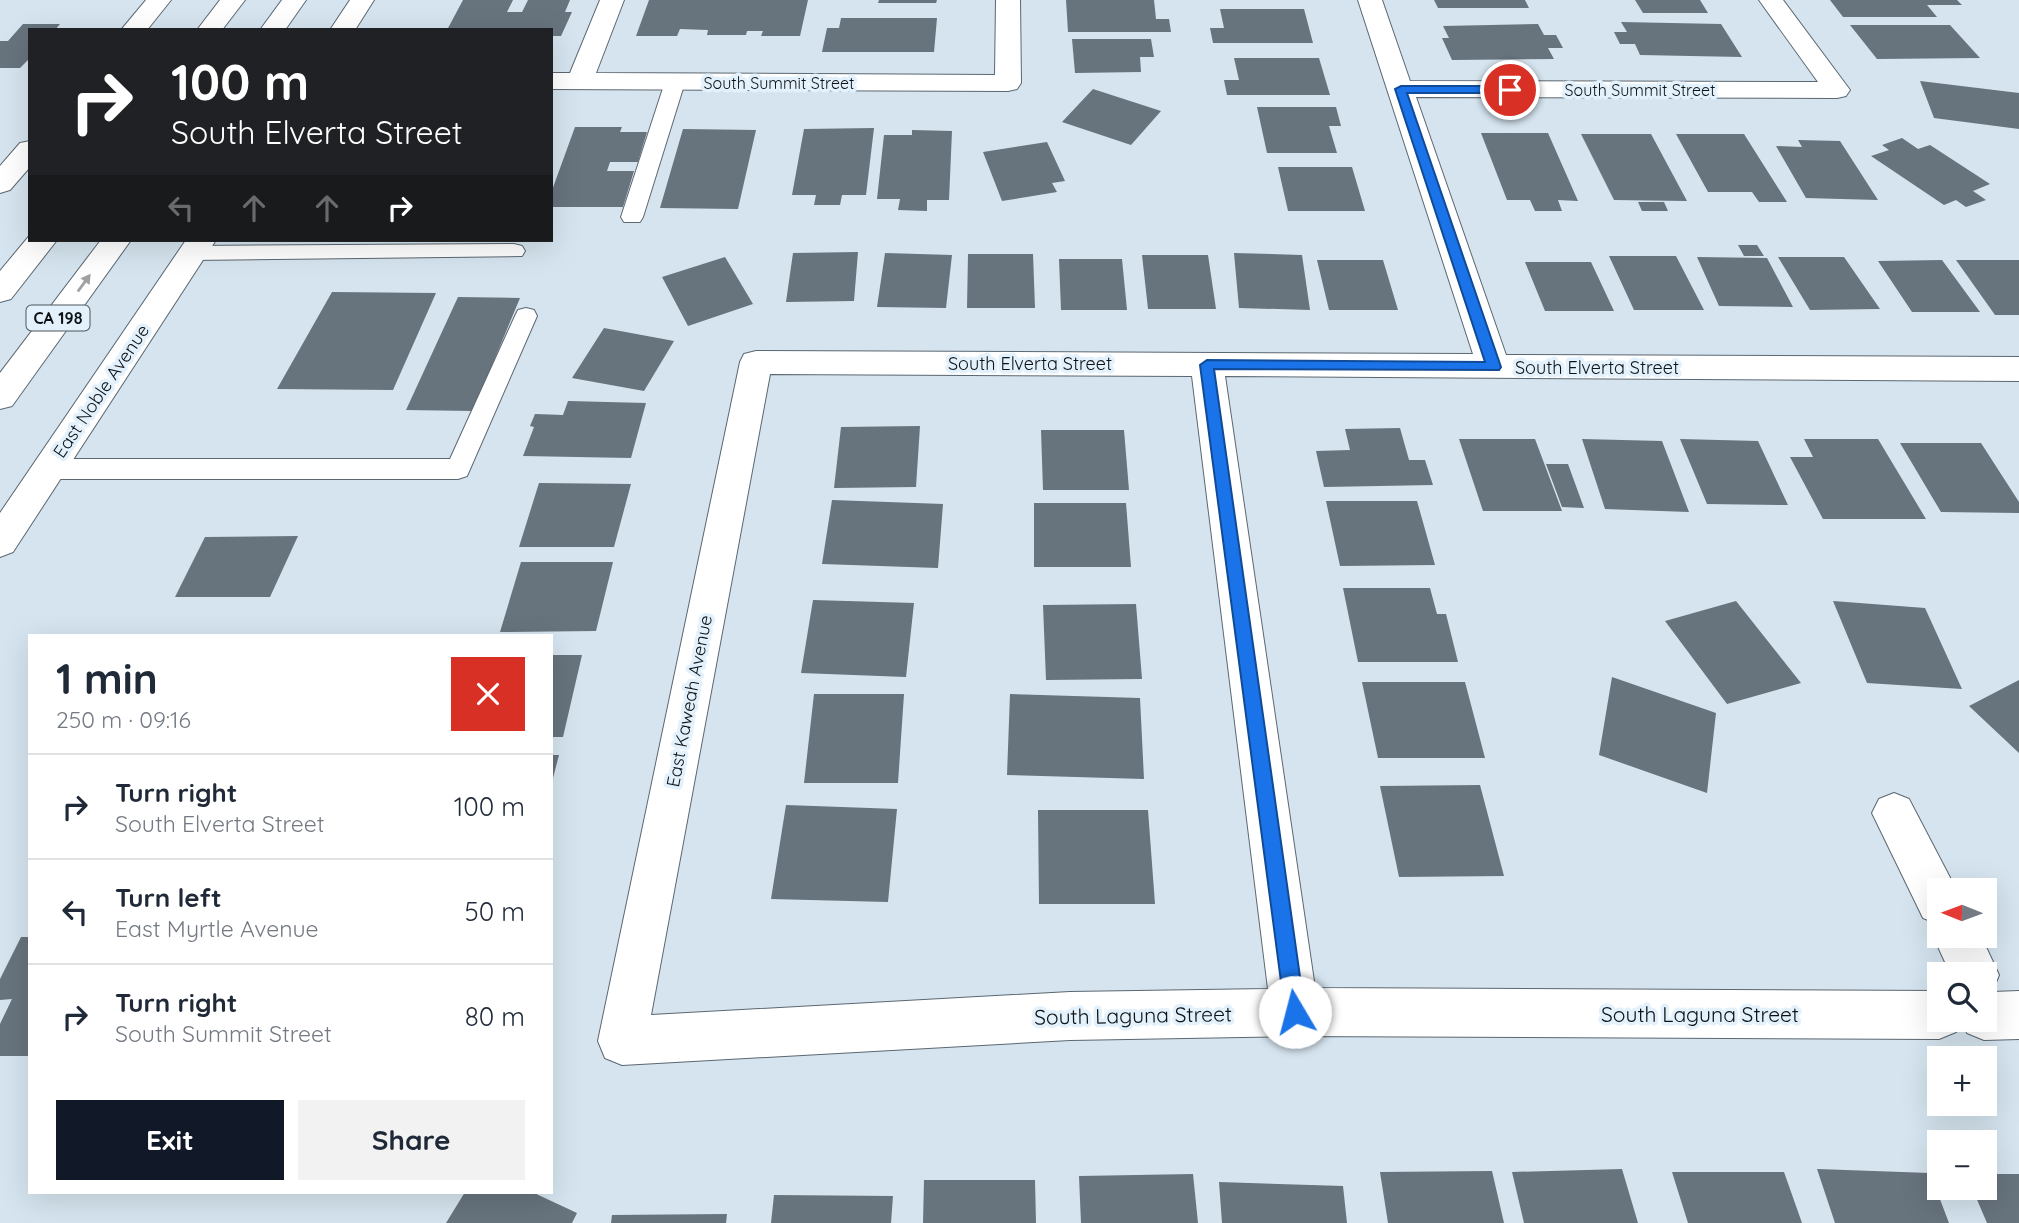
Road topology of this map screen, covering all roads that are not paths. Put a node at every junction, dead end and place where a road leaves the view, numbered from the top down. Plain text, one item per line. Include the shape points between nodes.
1 (159, 0) edge
2 (233, 0) edge
3 (294, 0) edge
4 (362, 0) edge
5 (612, 0) edge
6 (1008, 0) edge
7 (1370, 0) edge
8 (1771, 0) edge
9 (135, 28) edge
10 (211, 28) edge
11 (273, 28) edge
12 (343, 28) edge
13 (553, 81) edge
14 (580, 82) junction
15 (675, 82) junction
16 (1401, 89) junction
17 (28, 151) edge
18 (0, 184) edge
19 (632, 217) dead end
20 (40, 242) edge
21 (115, 242) edge
22 (197, 246) edge
23 (514, 251) dead end
24 (0, 292) edge
25 (526, 316) dead end
26 (756, 362) joint
27 (1207, 365) junction
28 (1494, 367) junction
29 (2019, 369) edge
30 (0, 397) edge
31 (48, 469) junction
32 (0, 542) edge
33 (1894, 813) dead end
34 (1927, 878) edge
35 (1295, 1012) junction
36 (1927, 1015) edge
37 (622, 1041) joint

1 - 9 main road
2 - 10 main road
3 - 11 main road
4 - 12 main road
5 - 14 main road
6 - 15 main road, South Summit Street via 1008,83
7 - 16 main road
8 - 16 main road, South Summit Street via 1837,90
13 - 14 main road, South Summit Street
14 - 15 main road, South Summit Street
15 - 19 lane
16 - 28 main road
17 - 18 main road
20 - 24 main road
30 -> 21 main road, CA 198
22 - 23 lane
22 - 31 main road, East Noble Avenue
25 - 31 lane via 458,469
26 - 27 main road, South Elverta Street
26 - 37 main road, East Kaweah Avenue
27 - 28 main road, South Elverta Street
27 - 35 main road
28 - 29 main road, South Elverta Street
31 - 32 main road, East Noble Avenue
33 - 34 main road
35 - 36 main road, South Laguna Street
35 - 37 main road, South Laguna Street via 1070,1016

